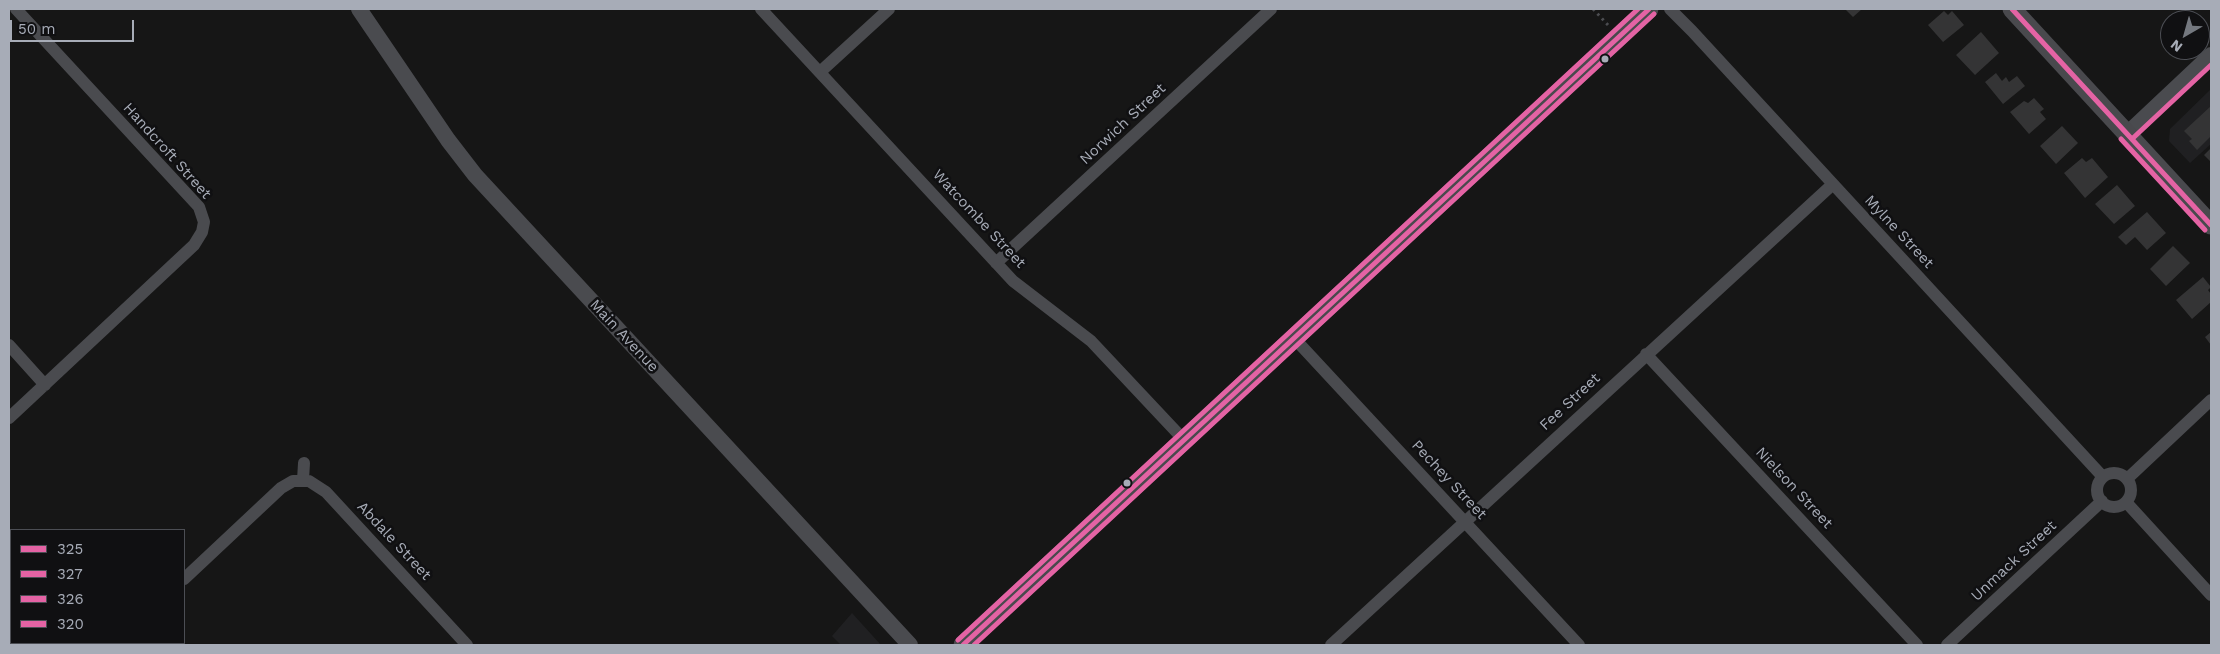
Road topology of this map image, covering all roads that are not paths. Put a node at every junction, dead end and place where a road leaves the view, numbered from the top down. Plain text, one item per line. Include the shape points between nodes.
1 (16, 9) edge
2 (359, 9) edge
3 (761, 9) edge
4 (889, 9) edge
5 (1271, 9) edge
6 (1649, 9) edge
7 (1670, 9) edge
8 (2012, 9) edge
9 (2211, 55) edge
10 (820, 72) junction
11 (2127, 134) junction
12 (1833, 184) junction
13 (2211, 225) edge
14 (996, 263) junction
15 (1294, 338) junction
16 (9, 346) edge
17 (1646, 354) junction
18 (45, 385) junction
19 (2211, 400) edge
20 (9, 418) edge
21 (1184, 440) junction
22 (304, 463) dead end
23 (2103, 477) junction
24 (2127, 478) junction
25 (303, 480) junction
26 (2102, 501) junction
27 (2126, 502) junction
28 (1465, 522) junction
29 (185, 578) edge
30 (2211, 595) edge
31 (467, 645) edge
32 (910, 645) edge
33 (964, 645) edge
34 (1331, 645) edge
35 (1579, 645) edge
36 (1917, 645) edge
37 (1946, 645) edge

1 - 18 street, Handcroft Street via 199,207 204,222 194,245
2 - 32 street, Main Avenue via 448,140 476,175
3 - 10 street, Watcombe Street
4 - 10 street
5 - 14 street, Norwich Street
6 - 15 main road
7 - 12 street, Mylne Street
8 - 11 main road
9 - 11 street
10 - 14 street, Watcombe Street
11 - 13 main road
12 - 17 street, Fee Street
12 - 23 street, Mylne Street
14 - 21 street, Watcombe Street via 1032,297 1091,341
15 - 21 main road
15 - 28 street, Pechey Street
16 - 18 street
17 - 28 street, Fee Street
17 - 36 street, Nielson Street
18 - 20 street, Handcroft Street
19 - 24 street
21 - 33 main road
22 - 25 street
23 - 24 street via 2113,473
23 - 26 street via 2098,486
24 - 27 street via 2131,493
25 - 29 street via 281,488
25 - 31 street, Abdale Street via 326,492
26 - 27 street via 2111,506
26 - 37 street, Unmack Street
27 - 30 street
28 - 34 street, Fee Street
28 - 35 street, Pechey Street

